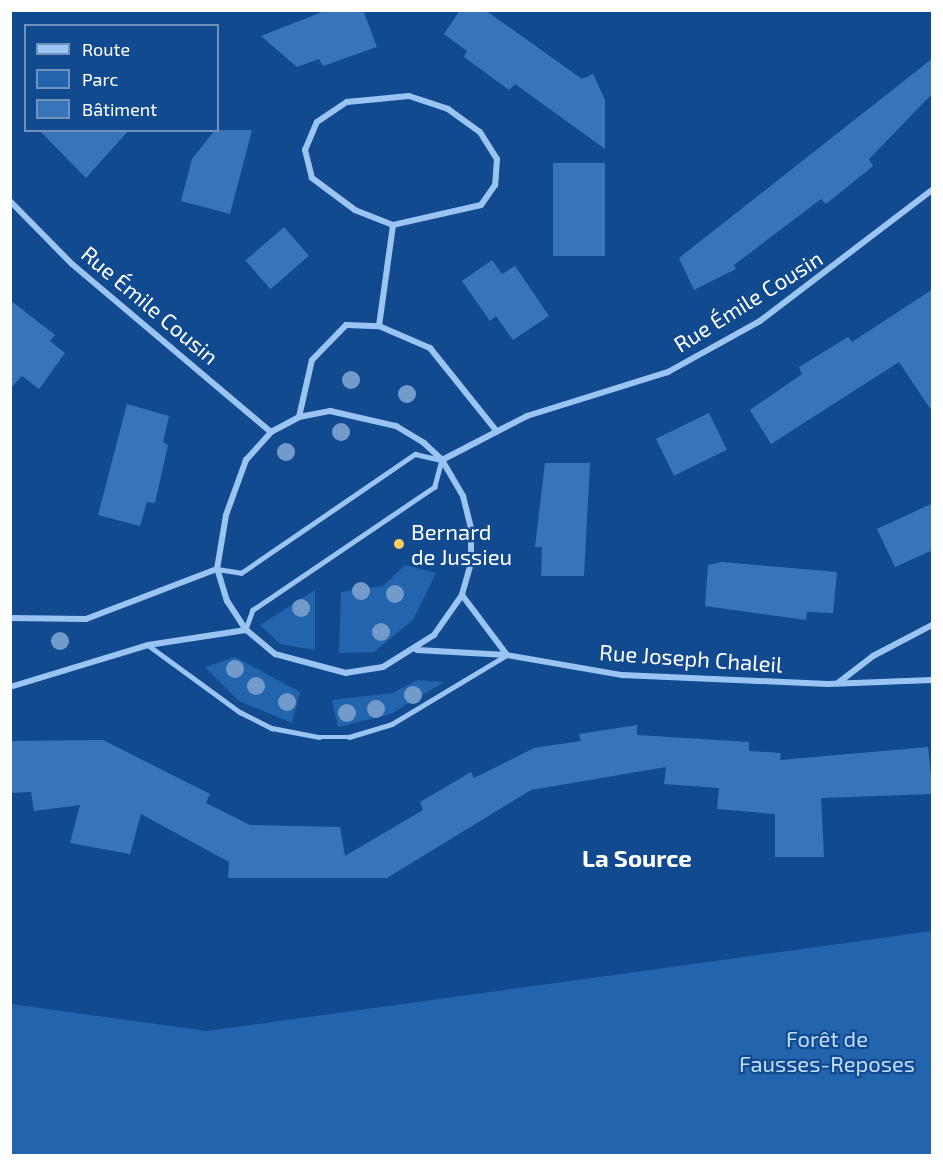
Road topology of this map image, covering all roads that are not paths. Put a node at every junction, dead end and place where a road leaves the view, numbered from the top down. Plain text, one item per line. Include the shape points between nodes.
1 (933, 190) edge
2 (10, 201) edge
3 (393, 225) junction
4 (379, 326) junction
5 (299, 417) junction
6 (495, 429) junction
7 (271, 432) junction
8 (442, 460) junction
9 (217, 569) junction
10 (462, 595) junction
11 (10, 618) edge
12 (933, 625) edge
13 (246, 630) junction
14 (148, 645) junction
15 (417, 650) junction
16 (507, 655) junction
17 (933, 680) edge
18 (838, 683) junction
19 (10, 687) edge

1 - 6 street, Rue Émile Cousin via 827,274 688,360
2 - 7 street, Rue Émile Cousin via 72,264
3 - 3 street via 481,205 495,185 497,159 480,132 448,109 409,96 347,102 317,122 305,150 312,178 355,210
3 - 4 street
4 - 5 street via 346,326 312,360
4 - 6 street via 430,348
5 - 7 street
5 - 8 street via 361,414 396,426
6 - 8 street, Rue Émile Cousin
7 - 9 street via 246,460 226,515
8 - 9 lane via 415,454 241,573
8 - 10 street via 463,496 471,529 471,563
8 - 13 lane via 435,487 253,610
9 - 11 street via 86,619
9 - 13 street via 227,601
10 - 15 street
10 - 16 street
12 - 18 street via 873,656
13 - 14 street
13 - 15 street via 275,654 335,672 383,667
14 - 16 lane via 240,712 272,728 319,737 350,737 392,724
14 - 19 street
15 - 16 street, Rue Joseph Chaleil
16 - 18 street, Rue Joseph Chaleil via 622,675
17 - 18 street, Rue Joseph Chaleil

